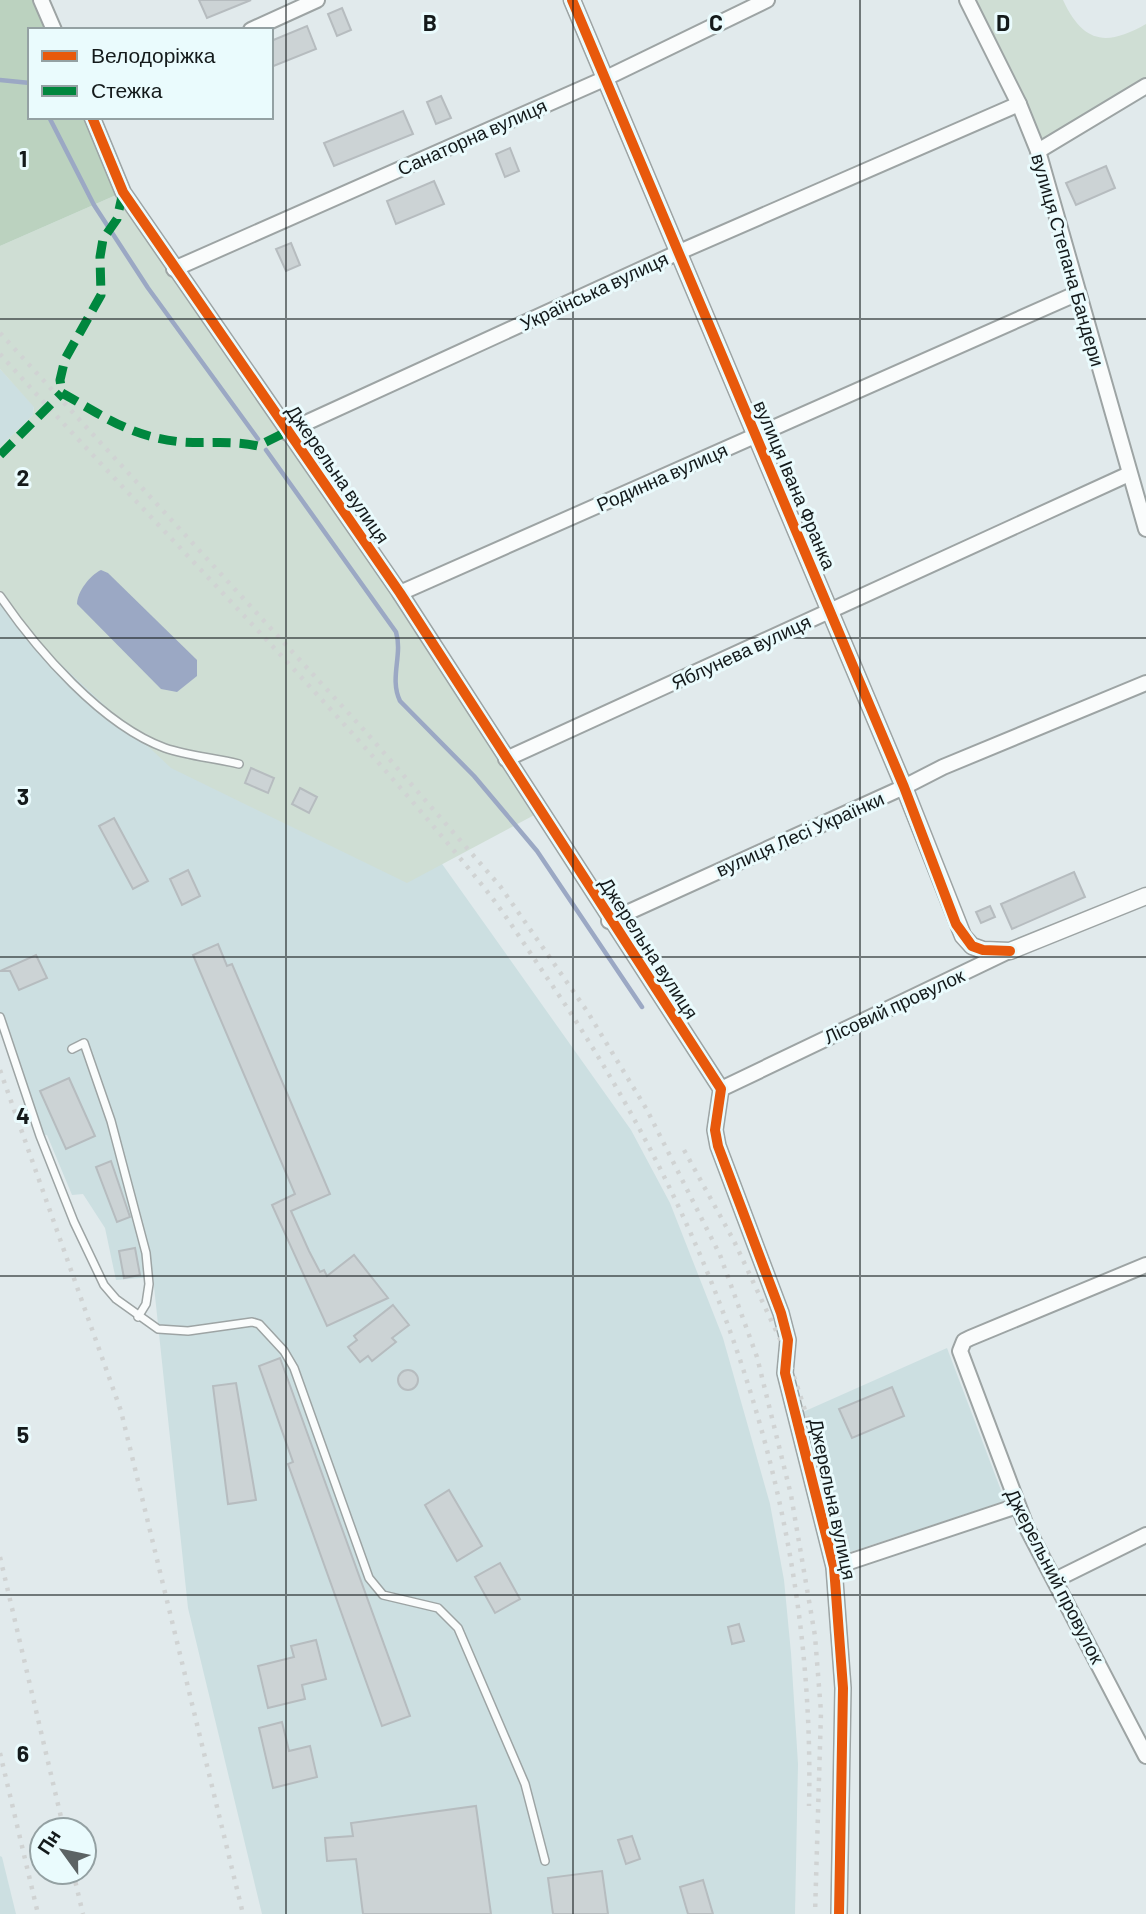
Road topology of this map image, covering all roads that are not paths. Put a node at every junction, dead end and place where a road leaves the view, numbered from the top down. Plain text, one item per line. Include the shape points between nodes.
1 (41, 0) edge
2 (317, 0) edge
3 (572, 0) edge
4 (767, 0) edge
5 (967, 0) edge
6 (53, 28) edge
7 (255, 28) edge
8 (604, 79) junction
9 (1146, 86) edge
10 (1019, 104) junction
11 (93, 119) edge
12 (1038, 151) junction
13 (677, 253) junction
14 (174, 269) junction
15 (1079, 293) junction
16 (286, 432) junction
17 (755, 436) junction
18 (1129, 474) junction
19 (1146, 530) edge
20 (400, 593) junction
21 (0, 596) edge
22 (830, 611) junction
23 (1146, 683) edge
24 (506, 759) junction
25 (239, 764) dead end
26 (904, 787) junction
27 (1146, 896) edge
28 (609, 921) junction
29 (1010, 951) junction
30 (0, 1017) edge
31 (72, 1049) dead end
32 (721, 1088) junction
33 (1146, 1265) edge
34 (138, 1317) junction
35 (1017, 1506) junction
36 (1146, 1535) edge
37 (834, 1567) junction
38 (1055, 1580) junction
39 (1146, 1756) edge
40 (545, 1861) dead end
41 (839, 1914) edge

1 - 6 street
2 - 7 street
3 - 8 street, вулиця Івана Франка
4 - 8 street, Санаторна вулиця
5 - 10 street, вулиця Степана Бандери
8 - 13 street, вулиця Івана Франка
8 - 14 street, Санаторна вулиця
9 - 12 street
10 - 12 street, вулиця Степана Бандери
10 - 13 street, Українська вулиця
11 - 14 street, Джерельна вулиця via 123,192
12 - 15 street, вулиця Степана Бандери
13 - 16 street, Українська вулиця
13 - 17 street, вулиця Івана Франка
14 - 16 street, Джерельна вулиця
15 - 17 street, Родинна вулиця
15 - 18 street, вулиця Степана Бандери
16 - 20 street, Джерельна вулиця
17 - 20 street, Родинна вулиця
17 - 22 street, вулиця Івана Франка
18 - 19 street, вулиця Степана Бандери
18 - 22 street, Яблунева вулиця
20 - 24 street, Джерельна вулиця
21 - 25 lane via 66,675 120,723 167,748
22 - 24 street, Яблунева вулиця
22 - 26 street, вулиця Івана Франка
23 - 26 street, вулиця Лесі Українки
24 - 28 street, Джерельна вулиця
26 - 28 street, вулиця Лесі Українки
26 - 29 street, вулиця Івана Франка via 963,936 984,950
27 - 29 street, Лісовий провулок
28 - 32 street, Джерельна вулиця
29 - 32 street, Лісовий провулок
30 - 34 lane via 40,1136 92,1262 110,1292
31 - 34 lane via 84,1043 111,1121 146,1253 149,1284
32 - 37 street, Джерельна вулиця via 715,1130 718,1146 781,1313 788,1340 785,1373
33 - 35 street, Джерельний провулок via 970,1338 961,1346
34 - 40 lane via 158,1329 174,1330 251,1322 268,1330 284,1350 369,1578 383,1595 438,1608 458,1628 525,1784
35 - 37 street
35 - 38 street, Джерельний провулок
36 - 38 street
37 - 41 street, Джерельна вулиця via 843,1688
38 - 39 street, Джерельний провулок

